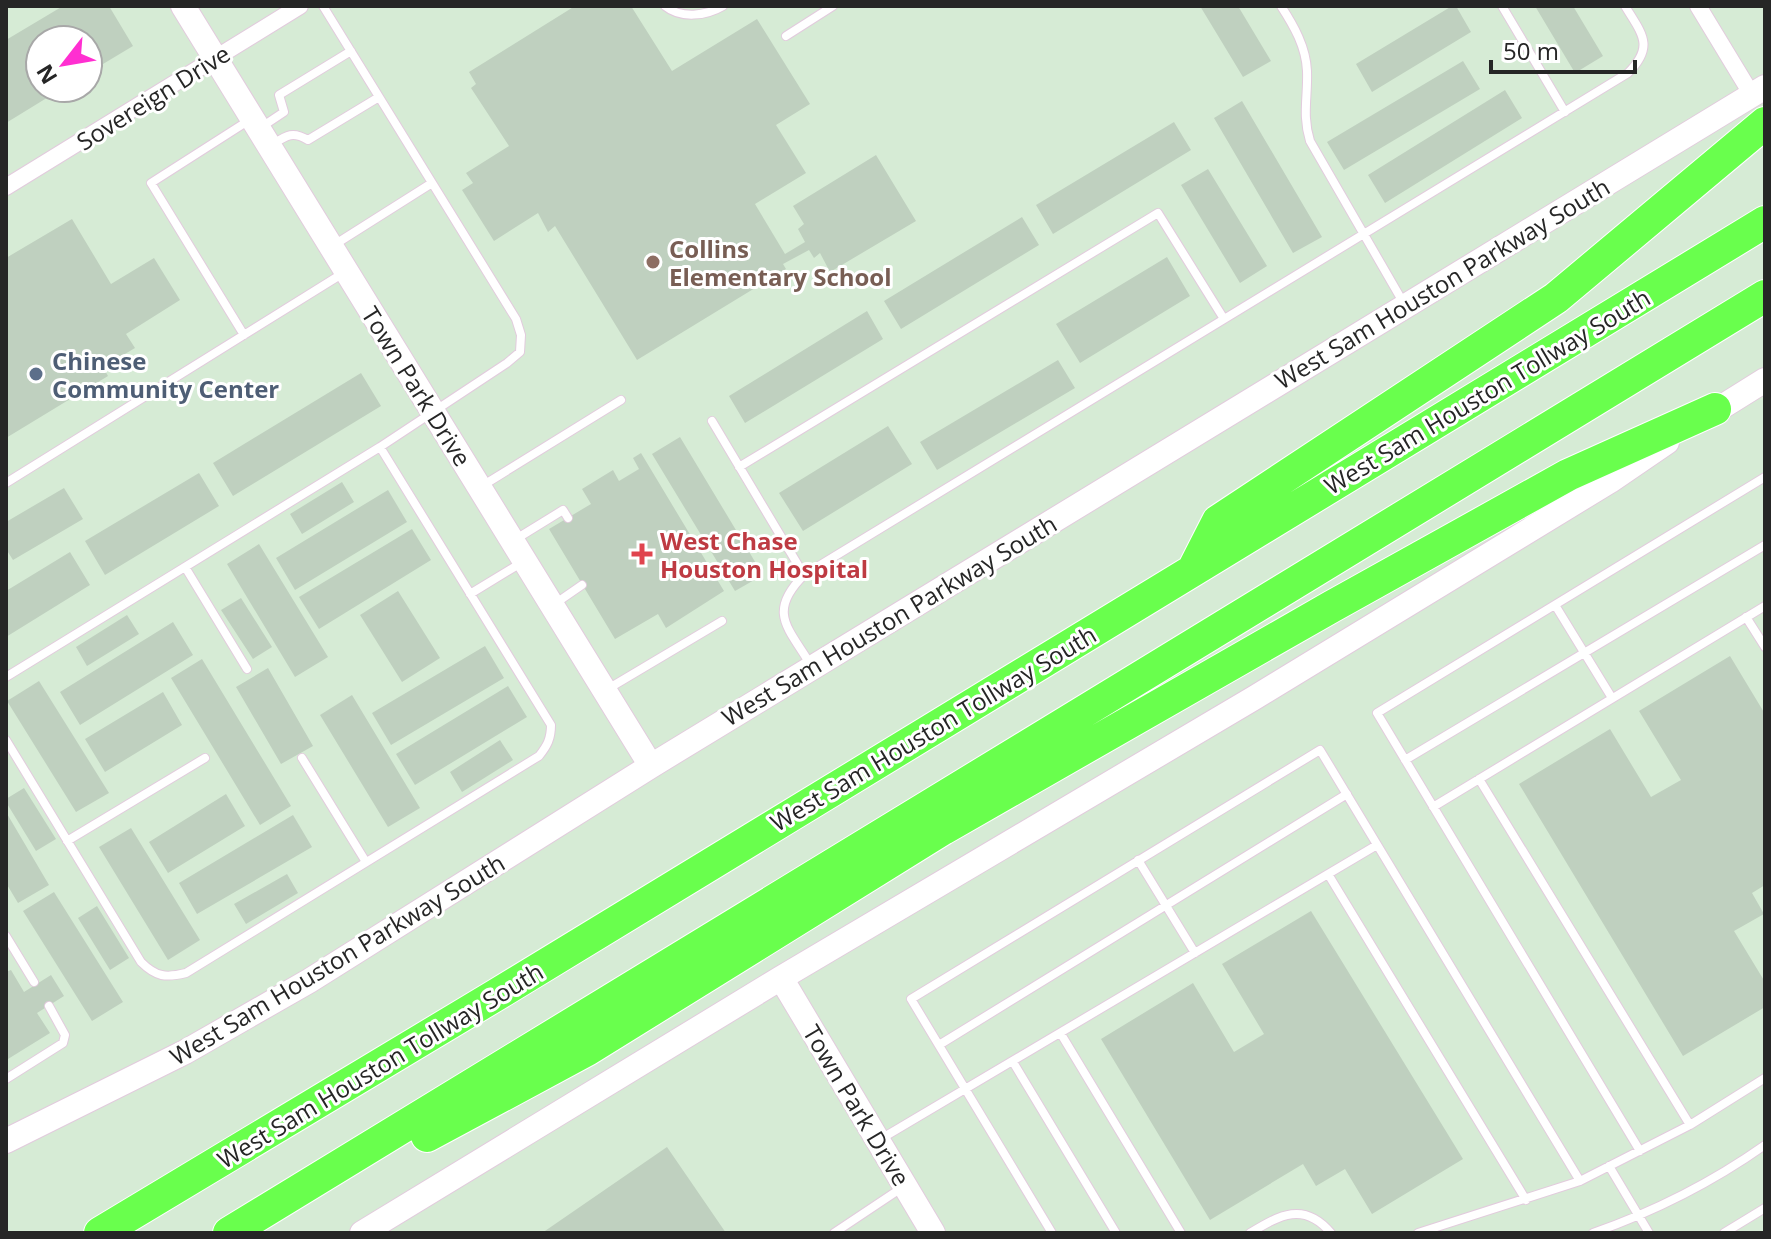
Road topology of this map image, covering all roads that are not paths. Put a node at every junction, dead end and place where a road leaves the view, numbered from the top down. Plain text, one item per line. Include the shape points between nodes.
1 (183, 6) edge
2 (300, 6) edge
3 (323, 6) edge
4 (665, 6) edge
5 (723, 6) edge
6 (833, 6) edge
7 (1281, 6) edge
8 (1502, 6) edge
9 (1625, 6) edge
10 (1698, 6) edge
11 (786, 36) dead end
12 (351, 51) junction
13 (215, 58) junction
14 (379, 97) junction
15 (1761, 101) edge
16 (1565, 112) junction
17 (260, 132) junction
18 (432, 183) junction
19 (6, 187) edge
20 (1765, 222) edge
21 (1363, 235) junction
22 (331, 247) junction
23 (346, 271) junction
24 (1765, 296) edge
25 (1405, 306) junction
26 (1224, 319) junction
27 (244, 335) junction
28 (1765, 380) edge
29 (621, 400) dead end
30 (1715, 409) junction
31 (434, 414) junction
32 (712, 421) dead end
33 (380, 447) junction
34 (739, 467) junction
35 (1765, 477) edge
36 (6, 483) edge
37 (479, 488) junction
38 (568, 518) dead end
39 (1765, 545) edge
40 (518, 551) junction
41 (185, 567) junction
42 (1192, 571) junction
43 (804, 575) junction
44 (582, 585) dead end
45 (470, 594) junction
46 (552, 605) junction
47 (1555, 605) junction
48 (1765, 606) edge
49 (1746, 617) junction
50 (722, 621) dead end
51 (1765, 647) edge
52 (1584, 653) junction
53 (813, 667) junction
54 (247, 669) dead end
55 (6, 677) edge
56 (604, 691) junction
57 (1612, 698) junction
58 (6, 740) edge
59 (205, 758) dead end
60 (302, 758) dead end
61 (1405, 760) junction
62 (651, 766) junction
63 (1479, 779) junction
64 (1347, 794) junction
65 (1433, 807) junction
66 (67, 841) junction
67 (1377, 845) junction
68 (1138, 860) junction
69 (366, 862) junction
70 (1328, 874) junction
71 (1166, 905) junction
72 (6, 936) edge
73 (1195, 953) junction
74 (781, 978) junction
75 (34, 982) dead end
76 (49, 1006) dead end
77 (1061, 1034) junction
78 (939, 1045) junction
79 (1013, 1062) junction
80 (1765, 1078) edge
81 (6, 1079) edge
82 (965, 1089) junction
83 (1690, 1125) junction
84 (8, 1136) edge
85 (878, 1140) junction
86 (1765, 1145) edge
87 (1640, 1151) junction
88 (1609, 1166) junction
89 (1580, 1181) junction
90 (905, 1186) junction
91 (1526, 1200) junction
92 (1765, 1208) edge
93 (1638, 1214) junction
94 (100, 1233) edge
95 (229, 1233) edge
96 (245, 1233) edge
97 (362, 1233) edge
98 (834, 1233) edge
99 (933, 1233) edge
100 (1052, 1233) edge
101 (1116, 1233) edge
102 (1181, 1233) edge
103 (1250, 1233) edge
104 (1331, 1233) edge
105 (1418, 1233) edge
106 (1593, 1233) edge
107 (1649, 1233) edge
108 (1724, 1233) edge

1 - 13 main road, Town Park Drive
2 - 13 street, Sovereign Drive
3 - 12 lane
4 - 5 lane via 688,15
6 - 11 lane
7 - 21 lane via 1303,45 1304,122 1310,141
8 - 16 lane
9 - 16 lane via 1642,35 1645,49 1640,62
10 - 15 street
12 - 14 lane
12 - 17 lane via 279,95 284,112
13 - 17 main road, Town Park Drive
13 - 19 street, Sovereign Drive
14 - 17 lane via 308,140 297,133
14 - 18 lane
15 - 25 main road, West Sam Houston Parkway South
15 - 42 highway via 1556,298 1218,521
16 - 21 lane
17 - 22 main road, Town Park Drive
17 - 27 lane via 151,183
18 - 22 lane
18 - 31 lane via 521,335 520,352
20 - 42 highway, West Sam Houston Tollway South
21 - 25 lane
21 - 26 lane
22 - 23 main road, Town Park Drive
23 - 27 lane
23 - 31 main road, Town Park Drive
24 - 95 highway
25 - 53 main road, West Sam Houston Parkway South
26 - 34 lane via 1158,213
26 - 43 lane
27 - 36 lane
28 - 30 main road
29 - 37 lane
30 - 74 main road via 1610,481 1254,698
30 - 96 highway via 1568,475 1345,599 943,829 587,1050
31 - 33 lane
31 - 37 main road, Town Park Drive
32 - 34 lane
33 - 41 lane
33 - 45 lane
34 - 43 lane
35 - 47 lane
37 - 40 main road, Town Park Drive
38 - 40 lane via 563,510
39 - 52 lane
40 - 45 lane
40 - 46 main road, Town Park Drive
41 - 54 lane
41 - 55 lane
42 - 94 highway, West Sam Houston Tollway South
43 - 53 lane via 790,589 783,614
44 - 46 lane
45 - 69 lane via 551,725 548,746
46 - 56 main road, Town Park Drive
47 - 52 lane
47 - 61 lane via 1377,713
48 - 49 lane
49 - 51 lane
49 - 57 lane
50 - 56 lane
52 - 57 lane
52 - 61 lane
53 - 62 main road, West Sam Houston Parkway South
56 - 62 main road, Town Park Drive
57 - 63 lane
58 - 66 lane
59 - 66 lane
60 - 69 lane
61 - 65 lane
62 - 84 main road, West Sam Houston Parkway South via 247,1018 135,1078
63 - 65 lane
63 - 83 lane
64 - 67 lane
64 - 68 lane via 1320,750
64 - 71 lane
65 - 87 lane
66 - 69 lane via 141,962 161,977 186,973
67 - 70 lane
67 - 89 lane
68 - 71 lane
68 - 78 lane via 911,999
70 - 73 lane
70 - 91 lane
71 - 73 lane
71 - 78 lane
72 - 75 lane
73 - 77 lane
74 - 85 main road, Town Park Drive
74 - 97 main road
76 - 81 lane via 65,1035 63,1043
77 - 79 lane
77 - 102 lane
78 - 82 lane
79 - 82 lane
79 - 101 lane
80 - 83 lane
82 - 85 lane
82 - 100 lane
83 - 87 lane
85 - 90 main road, Town Park Drive
86 - 93 lane
87 - 88 lane
88 - 89 lane
88 - 93 lane
89 - 91 lane
90 - 98 lane
90 - 99 main road, Town Park Drive
91 - 105 lane
92 - 108 lane
93 - 106 lane
93 - 107 lane
103 - 104 lane via 1298,1213 1323,1223

